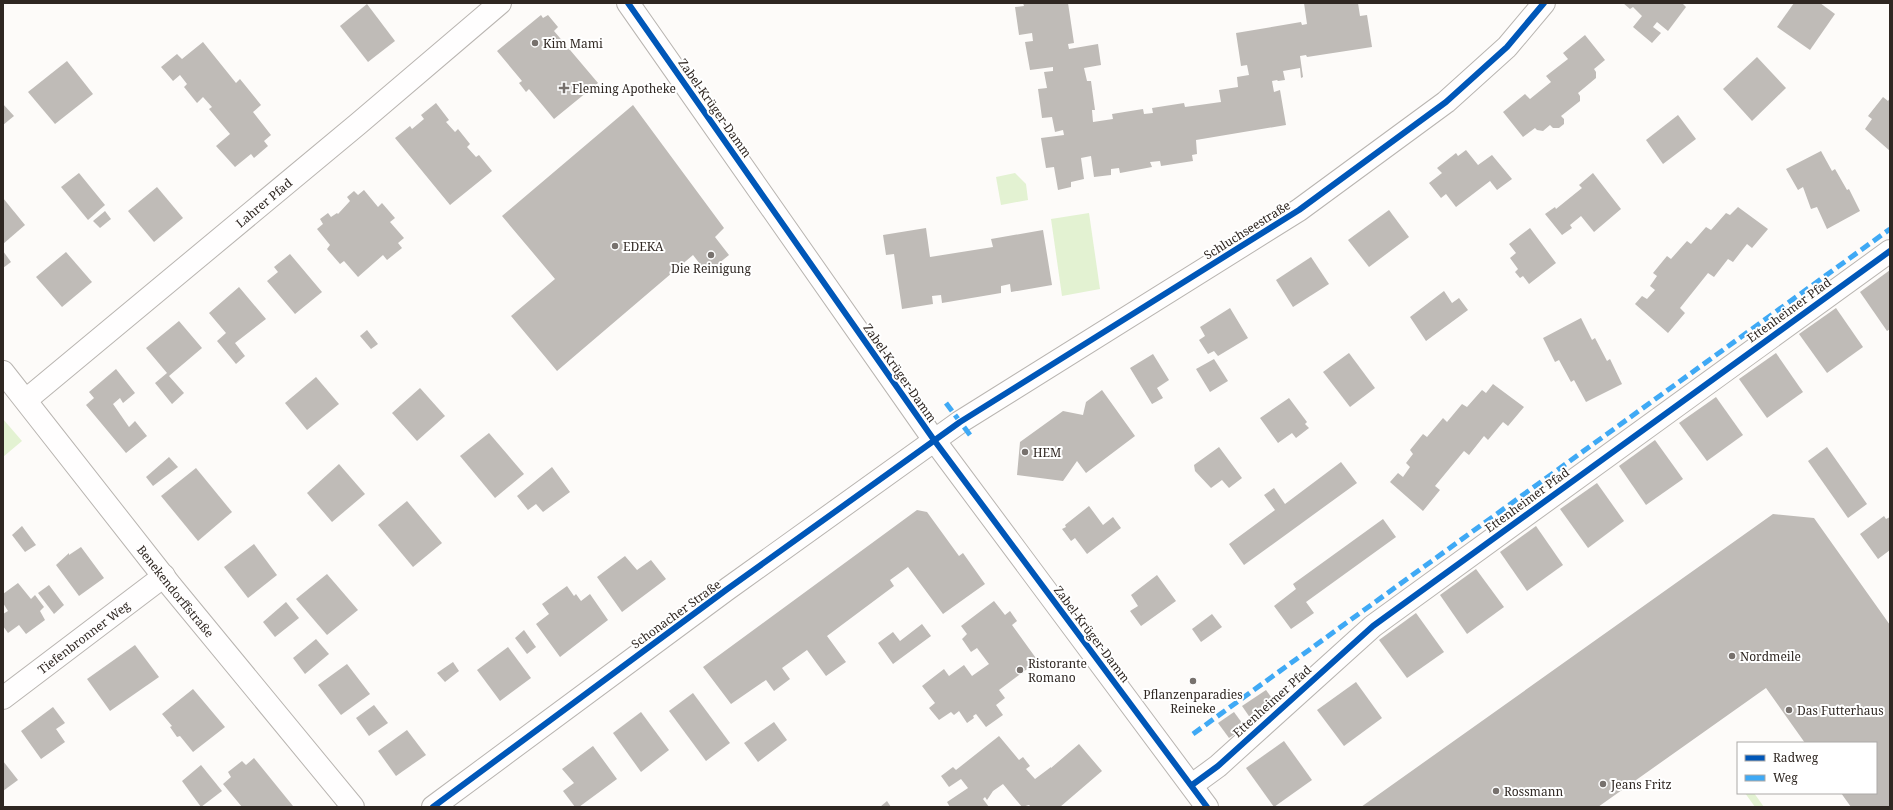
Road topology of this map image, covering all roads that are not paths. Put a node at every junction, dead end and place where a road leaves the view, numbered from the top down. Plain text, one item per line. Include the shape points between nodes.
1 (500, 3) edge
2 (628, 3) edge
3 (1544, 3) edge
4 (1890, 250) edge
5 (3, 372) edge
6 (26, 400) junction
7 (934, 440) junction
8 (164, 576) junction
9 (3, 698) edge
10 (1192, 785) junction
11 (353, 807) edge
12 (433, 807) edge
13 (1206, 807) edge

1 - 6 street, Lahrer Pfad
2 - 7 street, Zabel-Krüger-Damm
3 - 7 street, Schluchseestraße via 1506,47 1446,102 1298,210
4 - 10 street, Ettenheimer Pfad via 1373,626 1218,766
5 - 6 street, Benekendorffstraße
6 - 8 street, Benekendorffstraße
7 - 10 street, Zabel-Krüger-Damm
7 - 12 street, Schonacher Straße
8 - 9 street, Tiefenbronner Weg
8 - 11 street, Benekendorffstraße
10 - 13 street, Zabel-Krüger-Damm

